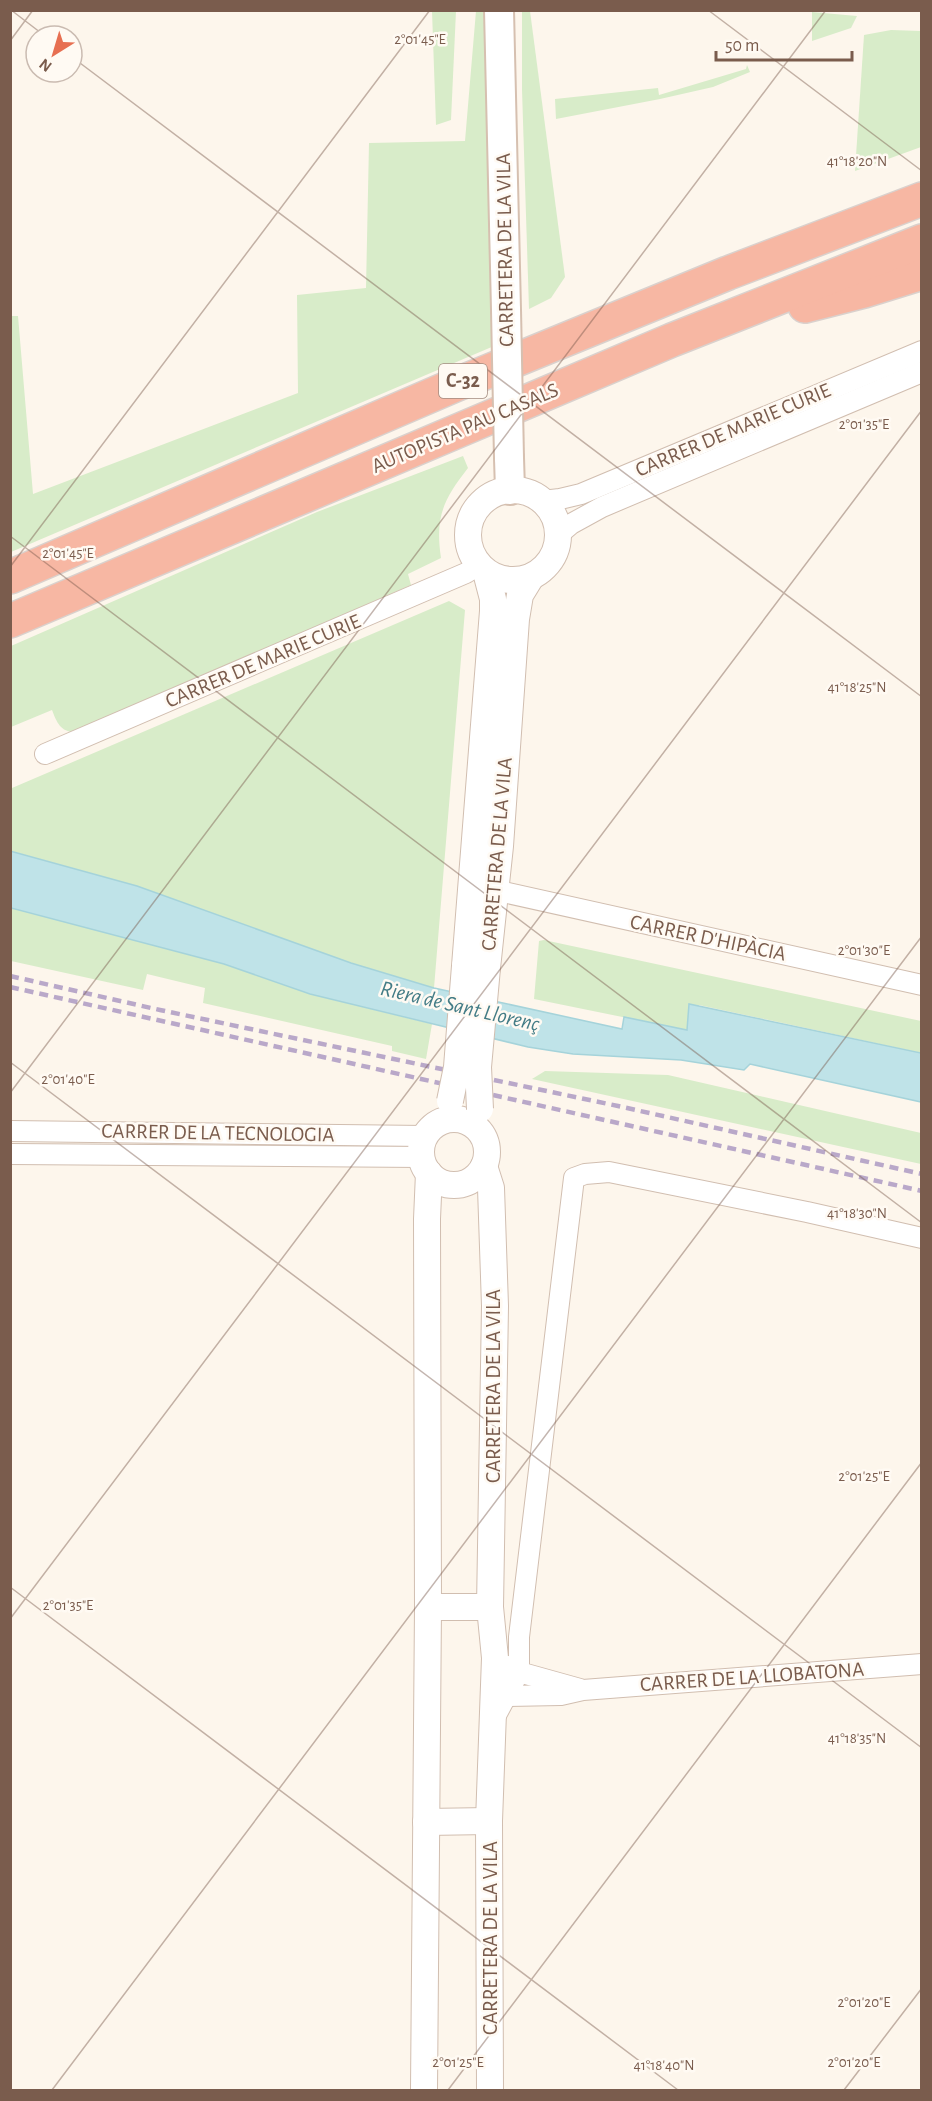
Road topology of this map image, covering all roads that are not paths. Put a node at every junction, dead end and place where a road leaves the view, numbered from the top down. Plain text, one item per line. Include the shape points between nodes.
1 (499, 10) edge
2 (921, 199) edge
3 (921, 241) edge
4 (921, 273) edge
5 (672, 340) junction
6 (921, 351) edge
7 (921, 372) edge
8 (510, 490) junction
9 (542, 501) junction
10 (558, 535) junction
11 (483, 568) junction
12 (10, 577) edge
13 (531, 577) junction
14 (10, 621) edge
15 (45, 754) dead end
16 (494, 890) junction
17 (476, 967) junction
18 (921, 985) edge
19 (447, 1111) junction
20 (10, 1131) edge
21 (483, 1134) junction
22 (10, 1154) edge
23 (425, 1156) junction
24 (484, 1166) junction
25 (921, 1238) edge
26 (428, 1606) junction
27 (490, 1607) junction
28 (495, 1658) junction
29 (921, 1664) edge
30 (519, 1672) junction
31 (583, 1690) junction
32 (506, 1696) junction
33 (493, 1720) junction
34 (489, 1821) junction
35 (426, 1822) junction
36 (424, 2091) edge
37 (490, 2091) edge

1 - 8 main road, CARRETERA DE LA VILA, bridge
2 - 12 highway, AUTOPISTA PAU CASALS / C-32 via 455,385
3 - 5 highway, AUTOPISTA PAU CASALS / C-32
4 - 5 highway
5 - 14 highway, AUTOPISTA PAU CASALS / C-32
6 - 9 street, CARRER DE MARIE CURIE via 581,494
7 - 10 street, CARRER DE MARIE CURIE via 602,507
8 - 9 street
8 - 11 street via 480,504 469,523 469,546
9 - 10 street via 551,511
10 - 13 street via 554,556
11 - 13 street via 512,581
11 - 15 street, CARRER DE MARIE CURIE
11 - 17 street, CARRETERA DE LA VILA via 493,599 493,623
13 - 16 street, CARRETERA DE LA VILA via 520,595 516,619
16 - 17 street, CARRETERA DE LA VILA
16 - 18 street, CARRER D'HIPÀCIA
17 - 19 street, CARRETERA DE LA VILA, bridge
17 - 21 street, CARRETERA DE LA VILA, bridge
19 - 21 street
19 - 23 street via 435,1125
20 - 23 street, CARRER DE LA TECNOLOGIA
21 - 24 street via 488,1150
22 - 23 street, CARRER DE LA TECNOLOGIA
23 - 24 street via 439,1181 459,1185 477,1176
23 - 26 street
24 - 27 street, CARRETERA DE LA VILA via 491,1188 495,1306
25 - 30 street via 609,1172 574,1178 519,1637
26 - 27 street
26 - 35 street
27 - 28 street, CARRETERA DE LA VILA
28 - 30 street, CARRER DE LA LLOBATONA
28 - 33 street, CARRETERA DE LA VILA
29 - 31 street, CARRER DE LA LLOBATONA
30 - 31 street, CARRER DE LA LLOBATONA
30 - 32 street
31 - 32 street, CARRER DE LA LLOBATONA via 561,1695
32 - 33 street
33 - 34 street, CARRETERA DE LA VILA
34 - 35 street, CARRETERA DE LA VILA
34 - 37 street, CARRETERA DE LA VILA
35 - 36 street

